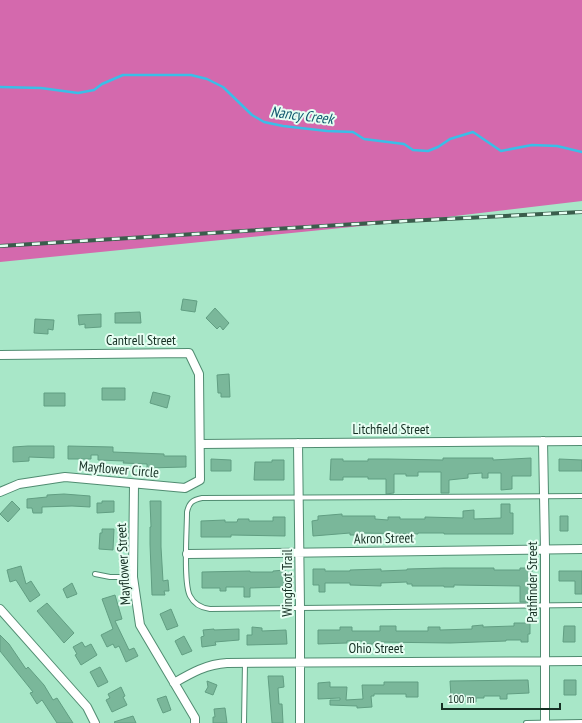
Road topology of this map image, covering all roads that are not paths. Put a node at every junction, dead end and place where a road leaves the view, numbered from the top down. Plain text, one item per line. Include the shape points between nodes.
1 (0, 355) edge
2 (543, 441) junction
3 (582, 441) edge
4 (298, 443) junction
5 (201, 444) junction
6 (134, 484) junction
7 (0, 492) edge
8 (544, 496) junction
9 (582, 496) edge
10 (298, 498) junction
11 (545, 548) junction
12 (582, 549) edge
13 (300, 553) junction
14 (187, 554) junction
15 (95, 574) dead end
16 (133, 577) junction
17 (545, 605) junction
18 (582, 605) edge
19 (300, 608) junction
20 (0, 609) edge
21 (582, 660) edge
22 (545, 661) junction
23 (300, 662) junction
24 (245, 663) junction
25 (174, 683) junction
26 (582, 722) edge
27 (95, 723) edge
28 (195, 723) edge
29 (244, 723) edge
30 (300, 723) edge
31 (526, 723) edge
32 (546, 723) edge

1 - 5 street, Cantrell Street via 189,353 199,374
2 - 3 street, Litchfield Street
2 - 4 street, Litchfield Street
2 - 8 street, Pathfinder Street
4 - 5 street, Litchfield Street
4 - 10 street, Wingfoot Trail
5 - 6 street, Mayflower Circle via 200,480 185,488
6 - 7 street, Mayflower Circle via 65,477 19,484
6 - 16 street, Mayflower Street
8 - 9 lane
8 - 10 lane
8 - 11 street, Pathfinder Street
10 - 13 street, Wingfoot Trail
10 - 14 lane via 195,500 189,504 187,512
11 - 12 street, Akron Street
11 - 13 street, Akron Street
11 - 17 street, Pathfinder Street
13 - 14 street, Akron Street
13 - 19 street, Wingfoot Trail
14 - 19 lane via 188,590 197,605 210,609
15 - 16 lane
16 - 25 street, Mayflower Street via 140,625
17 - 18 lane
17 - 19 lane
17 - 22 street, Pathfinder Street
19 - 23 street, Wingfoot Trail
20 - 27 street via 87,707
21 - 22 street, Ohio Street
22 - 23 street, Ohio Street
22 - 32 street, Pathfinder Street
23 - 24 street, Ohio Street
23 - 30 street, Wingfoot Trail
24 - 25 street, Ohio Street via 214,664
24 - 29 lane
25 - 28 street, Mayflower Street via 195,718
26 - 32 lane
31 - 32 lane

